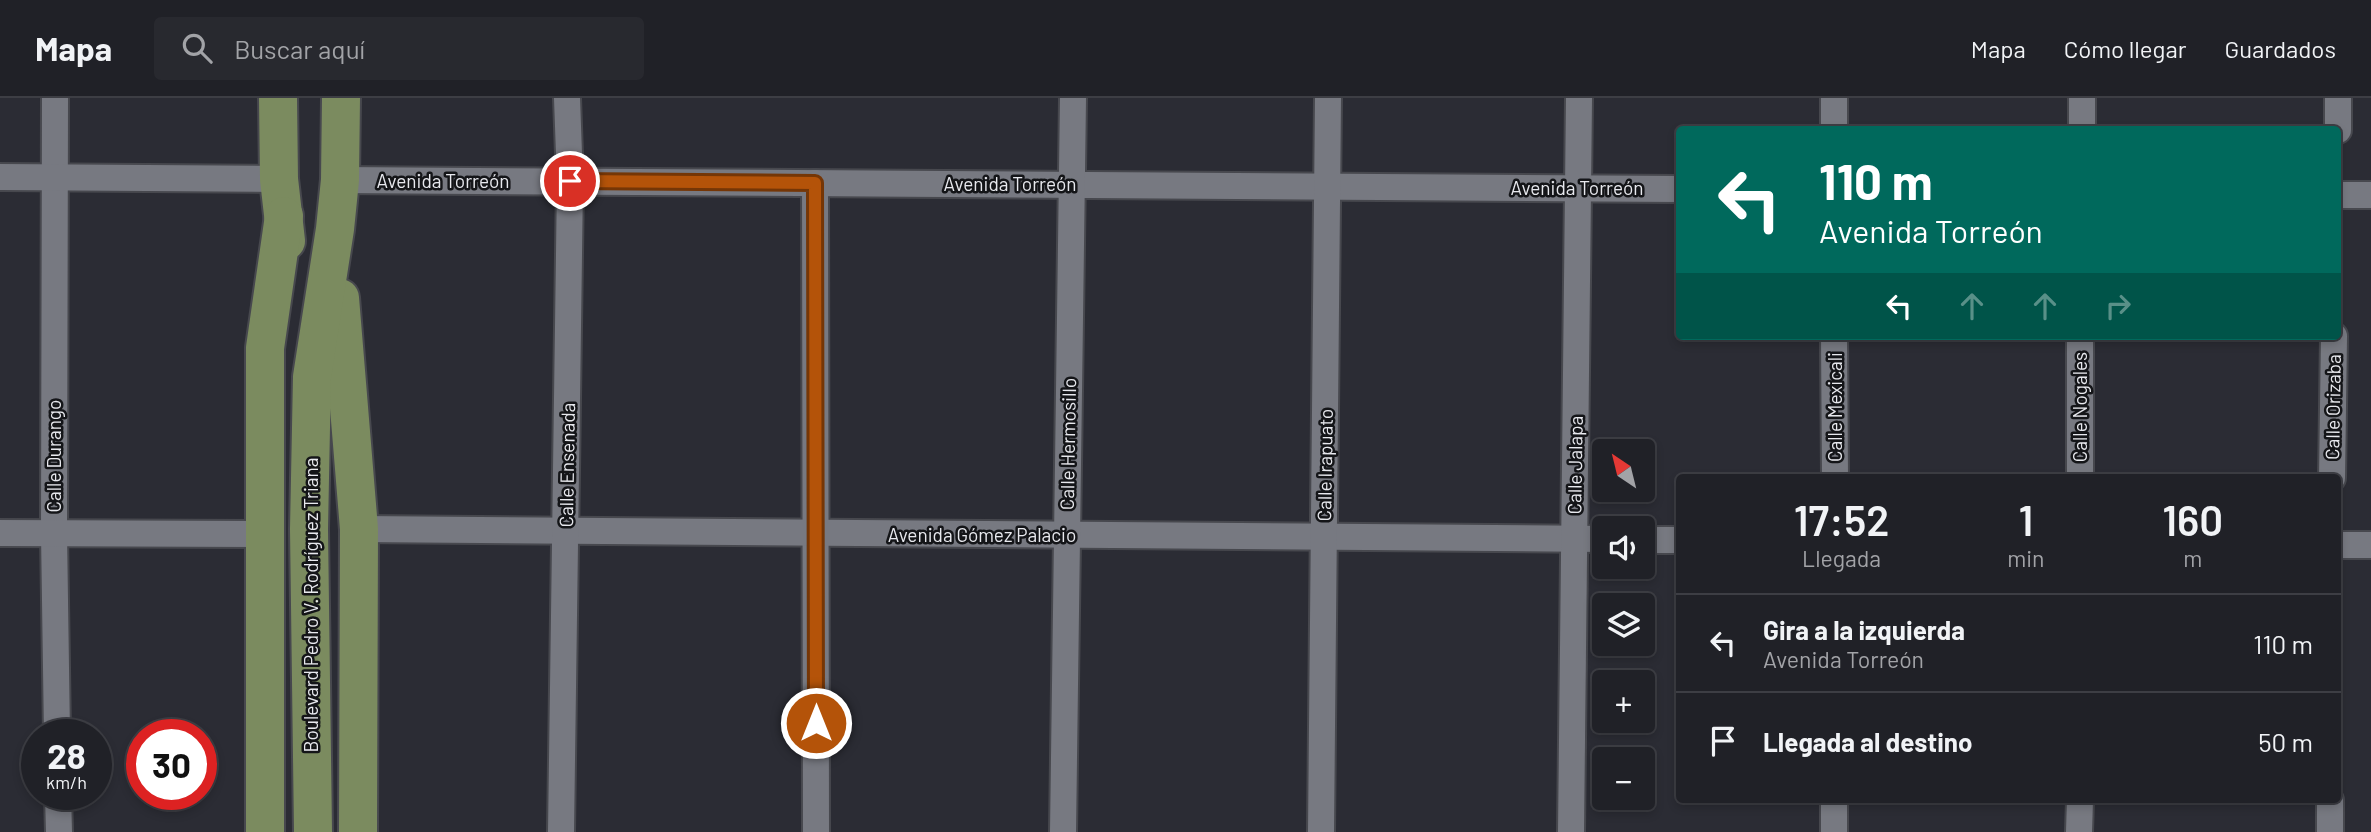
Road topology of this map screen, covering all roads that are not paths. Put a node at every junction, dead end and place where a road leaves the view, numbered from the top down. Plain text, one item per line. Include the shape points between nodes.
1 (55, 98) edge
2 (278, 98) edge
3 (341, 98) edge
4 (567, 98) edge
5 (1073, 98) edge
6 (1328, 98) edge
7 (1579, 98) edge
8 (1834, 98) edge
9 (2082, 98) edge
10 (2338, 98) edge
11 (1834, 126) edge
12 (2081, 126) edge
13 (2338, 126) edge
14 (0, 177) edge
15 (54, 178) junction
16 (340, 180) junction
17 (570, 181) junction
18 (815, 183) junction
19 (1072, 185) junction
20 (1328, 186) junction
21 (1578, 188) junction
22 (1676, 189) edge
23 (2341, 195) edge
24 (2371, 195) edge
25 (281, 198) junction
26 (335, 229) junction
27 (1834, 340) edge
28 (2080, 340) edge
29 (2334, 340) edge
30 (312, 377) junction
31 (1835, 474) edge
32 (2080, 474) edge
33 (2332, 474) edge
34 (359, 529) junction
35 (567, 531) junction
36 (0, 533) edge
37 (54, 533) junction
38 (817, 533) junction
39 (265, 534) junction
40 (1067, 535) junction
41 (1325, 537) junction
42 (1574, 539) junction
43 (1592, 539) edge
44 (1655, 540) edge
45 (1676, 540) edge
46 (2341, 545) edge
47 (2371, 545) edge
48 (57, 719) edge
49 (1834, 803) edge
50 (2080, 803) edge
51 (2330, 803) edge
52 (58, 810) edge
53 (59, 832) edge
54 (265, 832) edge
55 (313, 832) edge
56 (358, 832) edge
57 (561, 832) edge
58 (816, 832) edge
59 (1063, 832) edge
60 (1321, 832) edge
61 (1571, 832) edge
62 (1834, 832) edge
63 (2080, 832) edge
64 (2330, 832) edge

1 - 15 street, Calle Durango
2 - 25 main road, Boulevard Pedro V. Rodríguez Triana
3 - 16 main road, Boulevard Pedro V. Rodríguez Triana
4 - 17 street, Calle Ensenada
5 - 19 street, Calle Hermosillo
6 - 20 street, Calle Irapuato
7 - 21 street, Calle Jalapa
8 - 11 street
9 - 12 street
10 - 13 street
14 - 15 street
15 - 25 street
15 - 37 street, Calle Durango
16 - 17 street, Avenida Torreón
16 - 26 main road, Boulevard Pedro V. Rodríguez Triana
17 - 18 street, Avenida Torreón
17 - 35 street, Calle Ensenada
18 - 19 street, Avenida Torreón
18 - 38 street
19 - 20 street, Avenida Torreón
19 - 40 street, Calle Hermosillo
20 - 21 street, Avenida Torreón
20 - 41 street, Calle Irapuato
21 - 22 street, Avenida Torreón
21 - 42 street, Calle Jalapa
23 - 24 street
25 - 30 main road, Boulevard Pedro V. Rodríguez Triana via 288,259
25 - 39 main road via 265,348
26 - 30 main road, Boulevard Pedro V. Rodríguez Triana
26 - 34 main road
27 - 31 street, Calle Mexicali
28 - 32 street, Calle Nogales
29 - 33 street, Calle Orizaba
30 - 55 main road, Boulevard Pedro V. Rodríguez Triana
34 - 35 street, Avenida Gómez Palacio
34 - 56 main road
35 - 38 street, Avenida Gómez Palacio
35 - 57 street, Calle Ensenada
36 - 37 street
37 - 39 street
37 - 48 street, Calle Durango
38 - 40 street, Avenida Gómez Palacio
38 - 58 street
39 - 54 main road
40 - 41 street, Avenida Gómez Palacio
40 - 59 street, Calle Hermosillo
41 - 42 street, Avenida Gómez Palacio
41 - 60 street, Calle Irapuato
42 - 43 street, Avenida Gómez Palacio
42 - 61 street, Calle Jalapa
44 - 45 street
46 - 47 street
49 - 62 street
50 - 63 street
51 - 64 street
52 - 53 street

